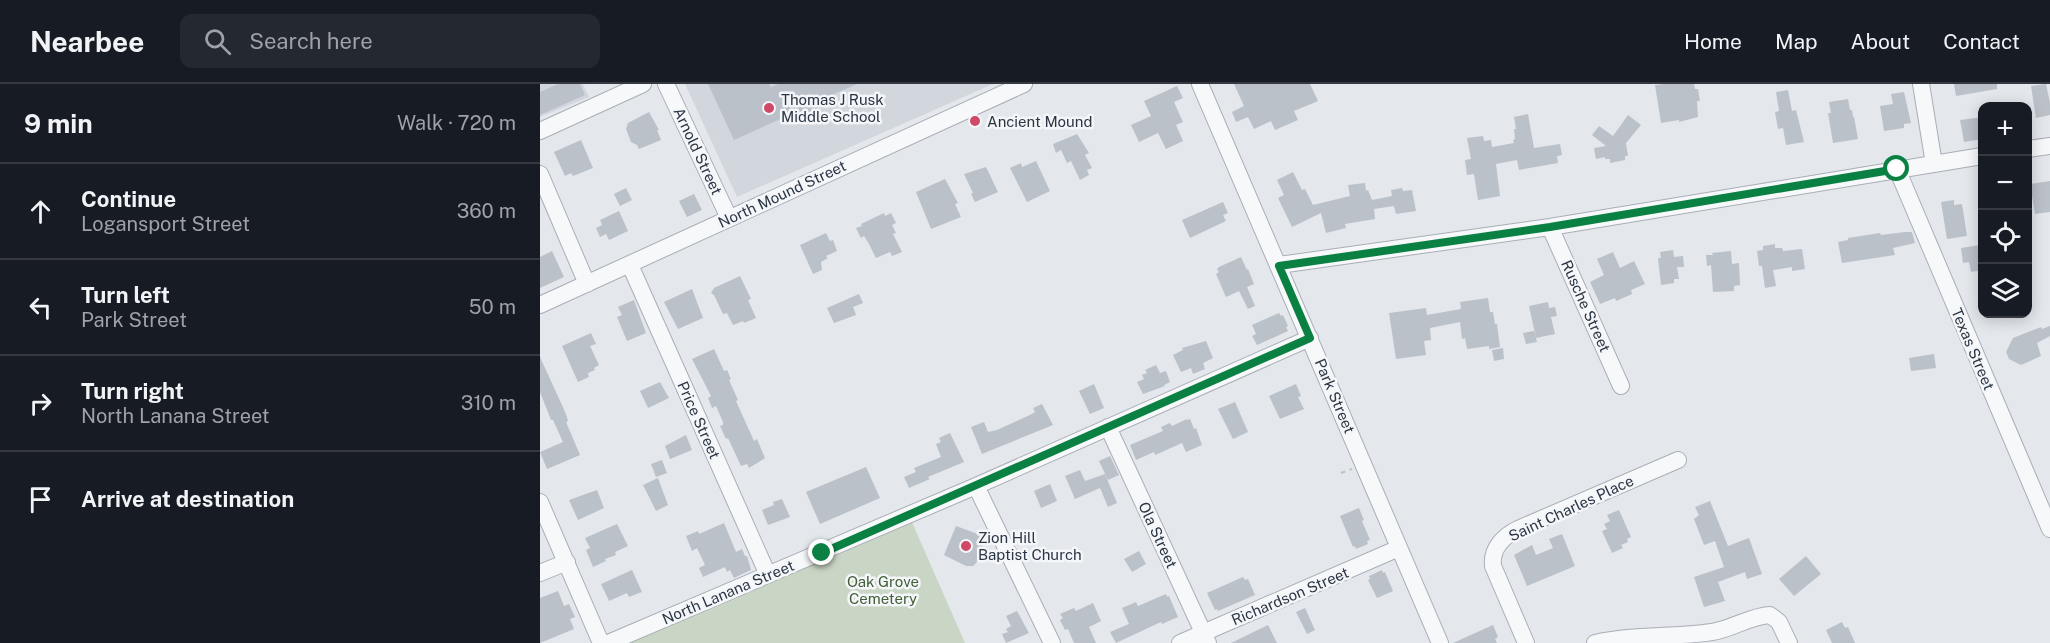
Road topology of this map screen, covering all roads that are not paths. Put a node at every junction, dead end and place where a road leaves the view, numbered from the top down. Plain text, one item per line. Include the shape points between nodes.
1 (643, 84) edge
2 (666, 84) edge
3 (1024, 84) edge
4 (1200, 84) edge
5 (1921, 84) edge
6 (540, 131) edge
7 (2050, 146) edge
8 (2032, 148) edge
9 (1978, 157) edge
10 (1934, 164) junction
11 (1897, 169) junction
12 (540, 174) edge
13 (729, 218) junction
14 (1550, 227) junction
15 (630, 265) junction
16 (1279, 266) junction
17 (587, 284) junction
18 (540, 305) edge
19 (1310, 338) junction
20 (1621, 386) dead end
21 (1108, 427) junction
22 (1678, 460) dead end
23 (976, 486) junction
24 (540, 502) edge
25 (2050, 529) edge
26 (1399, 548) junction
27 (567, 562) junction
28 (540, 573) edge
29 (768, 575) junction
30 (1206, 638) edge
31 (601, 643) edge
32 (608, 643) edge
33 (1052, 643) edge
34 (1180, 643) edge
35 (1440, 643) edge
36 (1526, 643) edge
37 (1595, 643) edge
38 (1789, 643) edge

1 - 6 street
2 - 13 street, Arnold Street
3 - 13 street, North Mound Street
4 - 16 street, Park Street
5 - 10 street
7 - 8 street
9 - 10 street
10 - 11 street
11 - 14 street
11 - 25 street, Texas Street
12 - 17 street
13 - 15 street, North Mound Street
14 - 16 street
14 - 20 street, Rusche Street
15 - 17 street, North Mound Street
15 - 29 street, Price Street
16 - 19 street, Park Street
17 - 18 street, North Mound Street
19 - 21 street, North Lanana Street
19 - 26 street, Park Street
21 - 23 street, North Lanana Street
21 - 30 street, Ola Street
22 - 36 street, Saint Charles Place via 1518,529 1500,543 1493,566
23 - 29 street, North Lanana Street
23 - 33 street
24 - 27 street
26 - 30 street, Richardson Street
26 - 35 street, Park Street
27 - 28 street
27 - 31 street
29 - 32 street, North Lanana Street
30 - 34 street, Richardson Street
37 - 38 street via 1710,633 1770,615 1779,622

